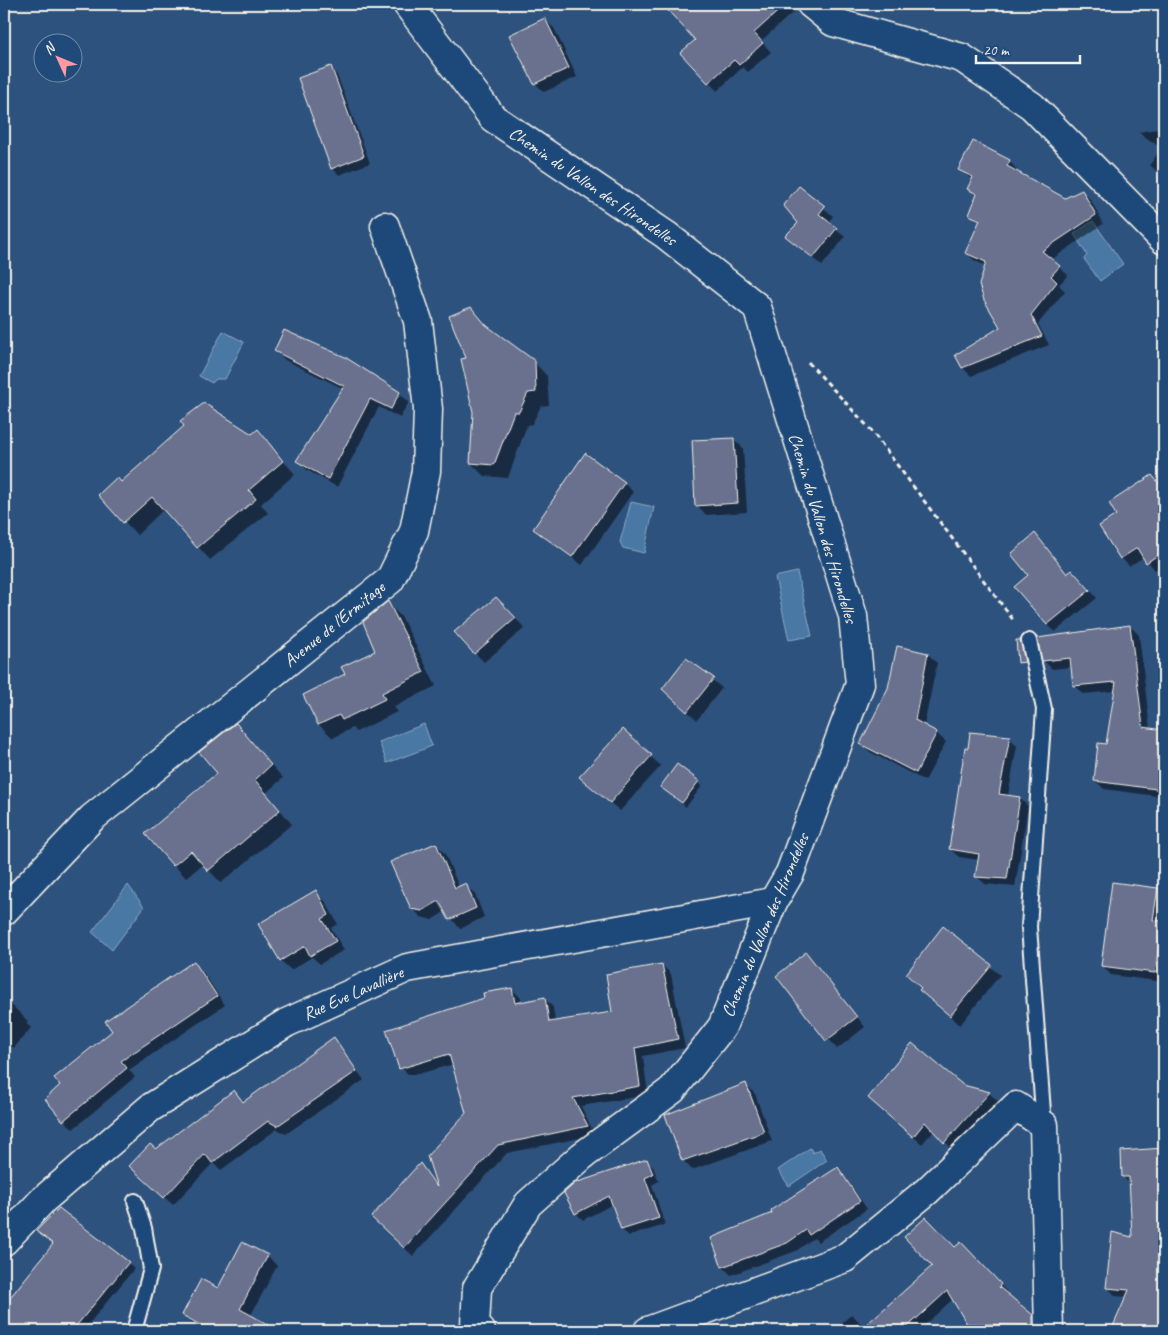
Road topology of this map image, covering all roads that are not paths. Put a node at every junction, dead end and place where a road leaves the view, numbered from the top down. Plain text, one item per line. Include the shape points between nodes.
1 (407, 4) edge
2 (811, 4) edge
3 (385, 226) dead end
4 (1164, 240) edge
5 (1029, 641) road end
6 (773, 902) junction
7 (4, 911) edge
8 (1044, 1125) junction
9 (135, 1201) dead end
10 (4, 1241) edge
11 (134, 1331) edge
12 (480, 1331) edge
13 (648, 1331) edge
14 (1049, 1331) edge

1 - 6 street, Chemin du Vallon des Hirondelles via 493,118 666,234 757,307 853,616 860,684 790,873
2 - 4 street via 832,22 962,58 970,63 1032,106
3 - 7 street, Avenue de l'Ermitage via 418,321 428,409 426,471 414,531 390,580 92,818
5 - 8 lane via 1044,709 1029,927
6 - 10 street, Rue Eve Lavallière via 407,968 286,1023 150,1108 43,1200
6 - 12 street, Chemin du Vallon des Hirondelles via 722,1027 672,1090 582,1156 528,1204 477,1288 475,1324
8 - 13 street via 1016,1106 927,1192 845,1258
8 - 14 street
9 - 11 lane via 144,1228 151,1269

